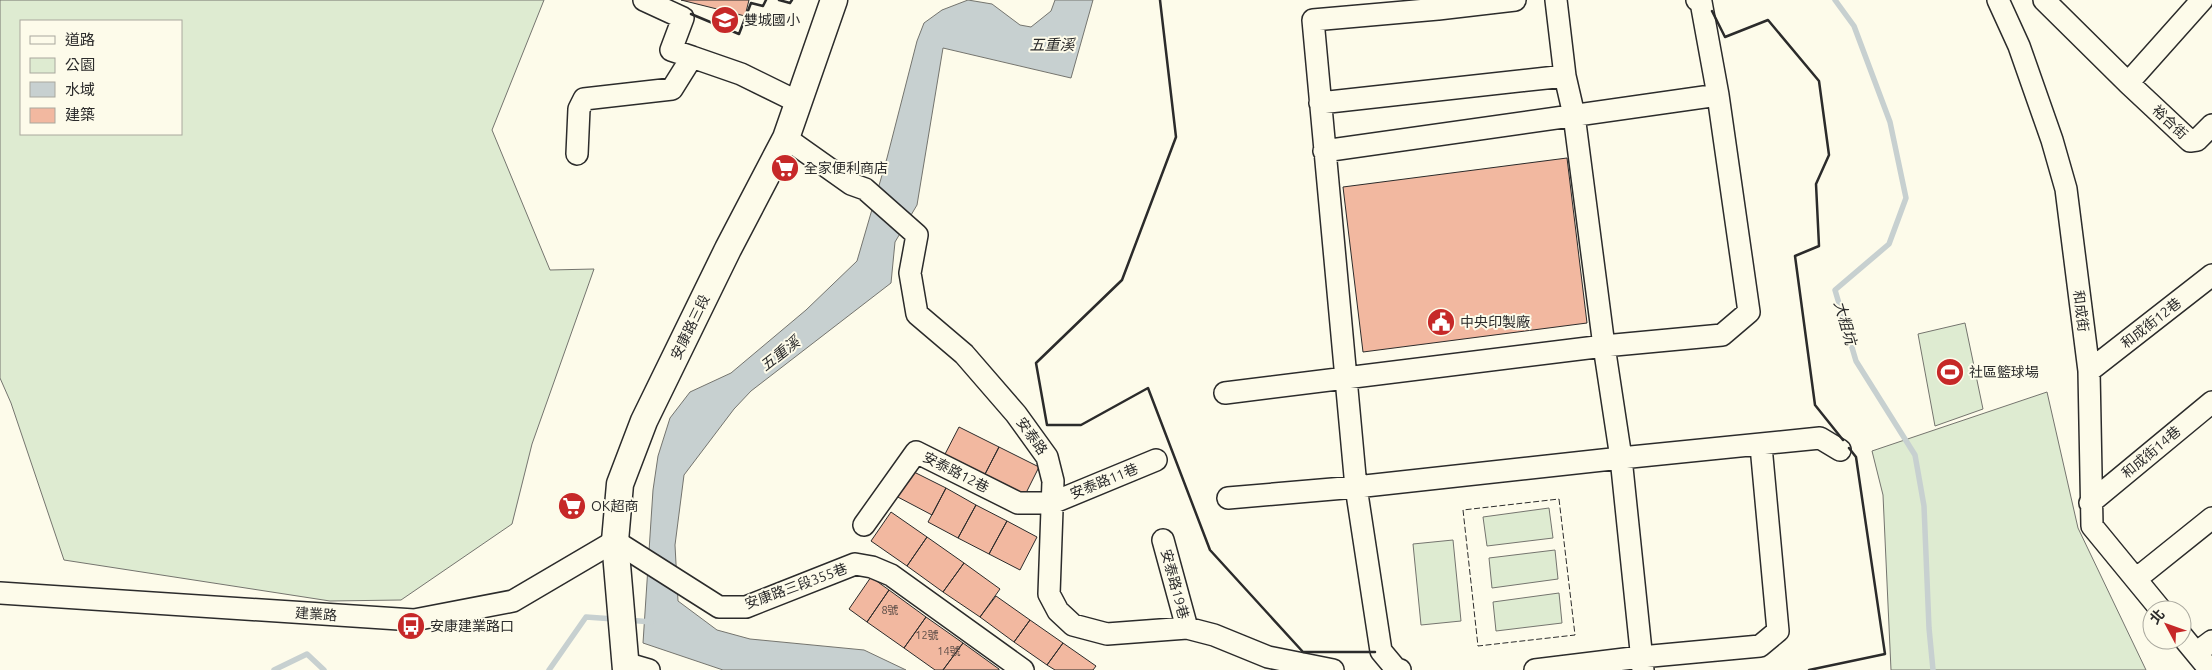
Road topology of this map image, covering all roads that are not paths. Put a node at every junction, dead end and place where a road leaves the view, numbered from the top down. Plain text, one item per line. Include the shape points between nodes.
1 (644, 0) edge
2 (834, 0) edge
3 (1515, 0) edge
4 (1556, 0) edge
5 (1697, 0) edge
6 (1998, 0) edge
7 (2202, 0) edge
8 (2055, 4) edge
9 (1437, 5) edge
10 (692, 57) junction
11 (1565, 76) junction
12 (2128, 83) junction
13 (1718, 95) junction
14 (800, 103) junction
15 (1320, 103) junction
16 (1574, 115) junction
17 (2212, 125) edge
18 (786, 138) junction
19 (1324, 151) junction
20 (577, 154) dead end
21 (2212, 275) edge
22 (1604, 346) junction
23 (2089, 371) junction
24 (1346, 377) junction
25 (1225, 393) dead end
26 (2212, 402) edge
27 (1761, 446) junction
28 (1840, 450) dead end
29 (1621, 458) junction
30 (1156, 460) dead end
31 (1356, 486) junction
32 (1228, 498) dead end
33 (1052, 502) junction
34 (2090, 503) junction
35 (2212, 518) edge
36 (864, 525) dead end
37 (1163, 540) dead end
38 (615, 541) junction
39 (2136, 579) junction
40 (0, 593) edge
41 (2153, 600) edge
42 (1186, 628) junction
43 (2192, 641) edge
44 (2204, 647) edge
45 (1642, 663) edge
46 (634, 668) edge
47 (1023, 670) edge
48 (1333, 670) edge
49 (1400, 670) edge
50 (1535, 670) edge
51 (2210, 670) edge

1 - 10 street via 683,18 671,50
2 - 14 main road, 安康路三段
3 - 9 street
4 - 11 street
5 - 13 street via 1701,2
6 - 23 street, 和成街 via 2019,46 2066,189
7 - 12 street
8 - 12 street, 裕合街
9 - 15 street via 1313,20
10 - 14 street via 741,74
10 - 20 street via 672,89 584,99 579,109
11 - 15 street
11 - 16 street
12 - 17 street, 裕合街 via 2190,141 2197,140
13 - 16 street
13 - 22 street via 1749,312 1722,334
14 - 18 main road, 安康路三段
15 - 19 street
16 - 19 street
16 - 22 street
18 - 33 street, 安泰路 via 851,184 864,189 916,235 910,273 917,314 964,354 1032,435 1047,457 1053,481
18 - 38 main road, 安康路三段 via 644,420 620,484
19 - 24 street
21 - 23 street, 和成街12巷
22 - 24 street
22 - 29 street
23 - 34 street, 和成街
24 - 25 street
24 - 31 street
26 - 34 street, 和成街14巷
27 - 28 street via 1820,438
27 - 29 street
27 - 45 street via 1778,631 1760,646
29 - 31 street
29 - 45 street
30 - 33 street, 安泰路11巷
31 - 32 street
31 - 49 street via 1381,651
33 - 36 street, 安泰路12巷 via 1018,503 916,452
33 - 42 street, 安泰路 via 1049,594 1058,611 1072,625 1107,634
34 - 39 street, 和成街 via 2092,526
35 - 39 street
37 - 42 street, 安泰路19巷
38 - 40 street, 建業路 via 514,601 414,620
38 - 46 main road, 安康路三段
38 - 47 street, 安康路三段355巷 via 719,607 746,607 855,564 872,567 891,576
39 - 41 street, 和成街
42 - 48 street, 安泰路 via 1214,635 1268,657
43 - 44 street
44 - 51 street
45 - 50 street

